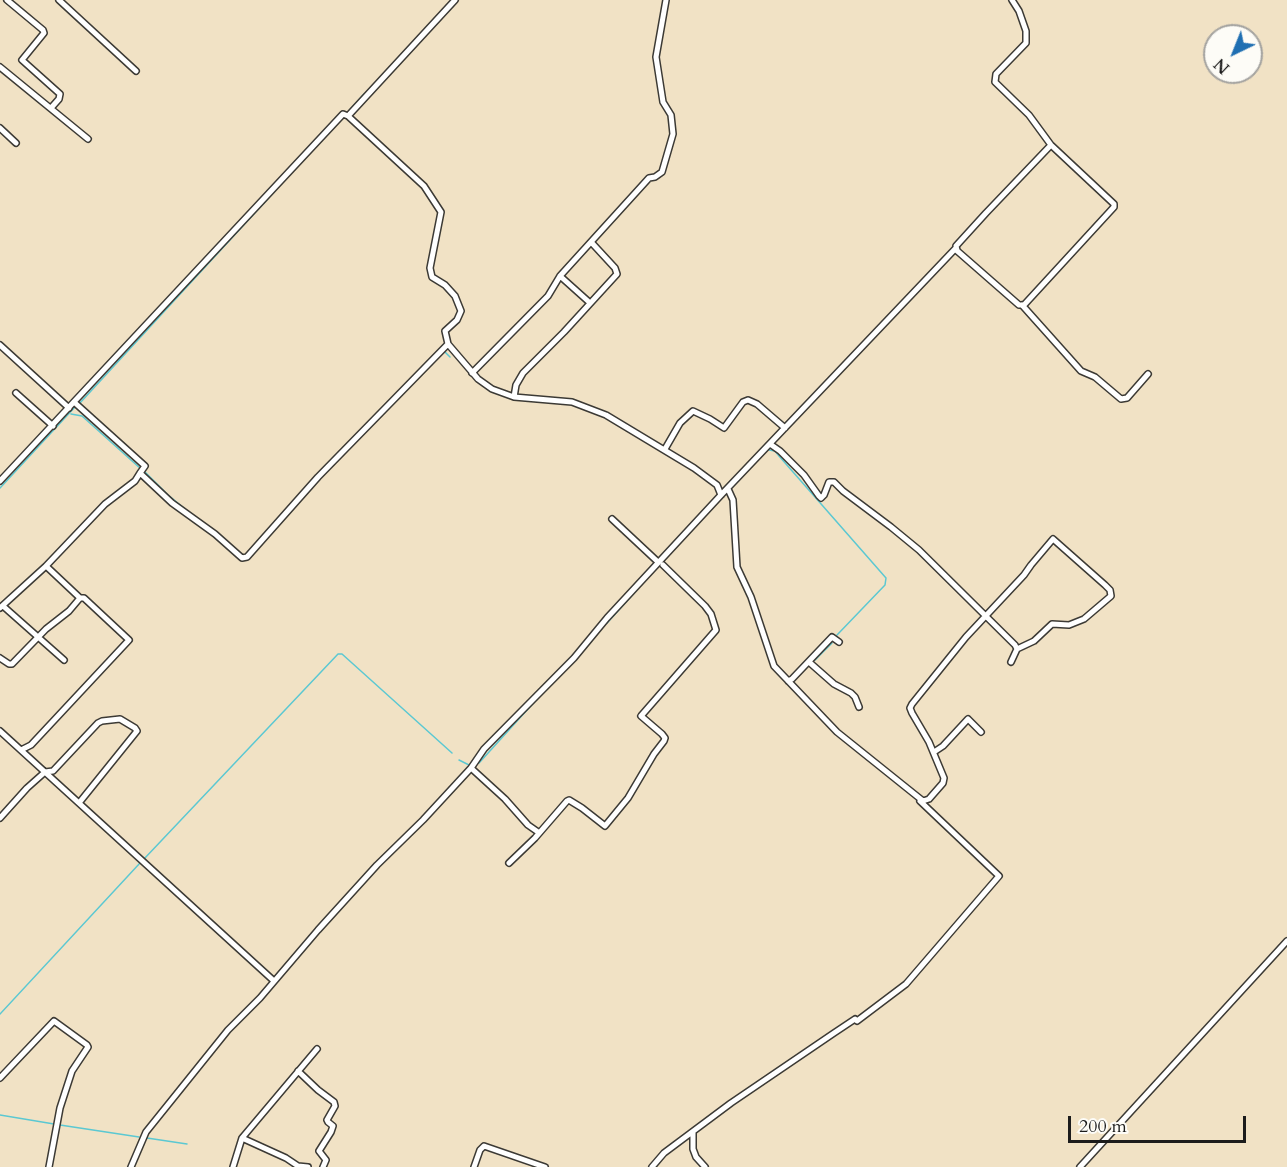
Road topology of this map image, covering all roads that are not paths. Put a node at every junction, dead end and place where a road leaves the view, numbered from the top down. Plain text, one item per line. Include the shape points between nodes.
1 (7, 0) edge
2 (59, 0) edge
3 (455, 0) edge
4 (666, 0) edge
5 (1012, 0) edge
6 (0, 67) edge
7 (136, 70) dead end
8 (51, 108) junction
9 (345, 115) junction
10 (0, 128) edge
11 (88, 139) dead end
12 (16, 143) dead end
13 (1051, 145) junction
14 (591, 242) junction
15 (957, 250) junction
16 (560, 276) junction
17 (590, 302) junction
18 (1022, 305) junction
19 (448, 344) junction
20 (0, 345) edge
21 (472, 373) junction
22 (1149, 374) dead end
23 (16, 393) dead end
24 (514, 397) junction
25 (74, 402) junction
26 (69, 408) junction
27 (53, 426) junction
28 (785, 428) junction
29 (770, 444) junction
30 (665, 449) junction
31 (140, 473) junction
32 (0, 481) edge
33 (728, 489) junction
34 (721, 495) junction
35 (612, 519) dead end
36 (660, 564) junction
37 (46, 566) junction
38 (80, 598) junction
39 (1, 607) edge
40 (987, 617) junction
41 (38, 637) junction
42 (839, 642) dead end
43 (1017, 649) junction
44 (0, 658) edge
45 (64, 660) dead end
46 (809, 662) junction
47 (1011, 662) dead end
48 (788, 681) junction
49 (859, 707) dead end
50 (0, 731) edge
51 (981, 732) dead end
52 (21, 750) junction
53 (934, 752) junction
54 (471, 768) junction
55 (45, 772) junction
56 (918, 799) junction
57 (79, 803) junction
58 (0, 818) edge
59 (538, 832) junction
60 (508, 863) dead end
61 (1287, 941) edge
62 (274, 981) junction
63 (317, 1049) dead end
64 (298, 1071) junction
65 (0, 1078) edge
66 (693, 1132) junction
67 (242, 1138) junction
68 (49, 1167) edge
69 (130, 1167) edge
70 (233, 1167) edge
71 (308, 1167) edge
72 (323, 1167) edge
73 (474, 1167) edge
74 (545, 1167) edge
75 (652, 1167) edge
76 (705, 1167) edge
77 (1080, 1167) edge

1 - 8 street via 44,30 22,60 60,94
2 - 7 street
3 - 9 street
4 - 14 street via 656,57 663,102 671,115 672,134 665,166 659,175 649,178
5 - 13 street via 1026,31 1026,43 996,74 995,82 1034,121
6 - 8 street
8 - 11 street
9 - 19 street via 424,186 441,212 430,268 432,277 455,296 461,311 458,320 445,331
9 - 25 street
10 - 12 street
13 - 15 street via 956,246
13 - 18 street via 1114,207
14 - 16 street
14 - 17 street via 617,274
15 - 18 street
15 - 28 street
16 - 17 street
16 - 21 street via 548,296
17 - 24 street via 523,373
18 - 22 street via 1081,371 1095,377 1121,399 1127,398
19 - 21 street
19 - 31 street via 318,477 248,556 242,558
20 - 26 street
21 - 24 street via 492,389
23 - 27 street
24 - 30 street via 572,402 606,415
25 - 26 street
25 - 31 street via 145,466
26 - 27 street
27 - 32 street
28 - 29 street
28 - 30 street via 748,400 724,428 693,411 680,423
29 - 33 street
29 - 40 street via 804,475 821,498 829,482 834,482 885,522
30 - 34 street via 717,485
31 - 37 street
33 - 34 street
33 - 48 street via 733,500 737,567 774,666
34 - 36 street
35 - 36 street
36 - 54 street via 484,749
36 - 59 street via 705,606 716,630 714,635 641,716 665,738 605,826 570,800
37 - 38 street
37 - 39 street
38 - 41 street
38 - 52 street via 129,640 31,745
39 - 41 street
40 - 43 street
40 - 43 street via 1053,538 1110,590 1111,597 1084,619 1069,625 1052,624 1034,641
40 - 53 street via 910,708
41 - 44 street via 12,664
41 - 45 street
42 - 46 street via 832,637
43 - 47 street
46 - 48 street
46 - 49 street via 851,693
48 - 56 street via 837,732
50 - 52 street
51 - 53 street via 968,719
52 - 55 street
53 - 56 street via 943,783 929,799
54 - 59 street
54 - 62 street via 377,865
55 - 57 street
55 - 57 street via 53,771 102,721 120,719 135,728 137,731
55 - 58 street
56 - 66 street via 999,876 906,984
57 - 62 street
59 - 60 street
61 - 77 street
62 - 69 street via 228,1030 146,1132
63 - 64 street
64 - 67 street
64 - 72 street via 334,1102 327,1120 333,1126 319,1151 326,1160
65 - 68 street via 54,1021 87,1045 72,1071 60,1108
66 - 75 street
66 - 76 street via 693,1149
67 - 70 street
67 - 71 street via 298,1166
73 - 74 street via 484,1146

